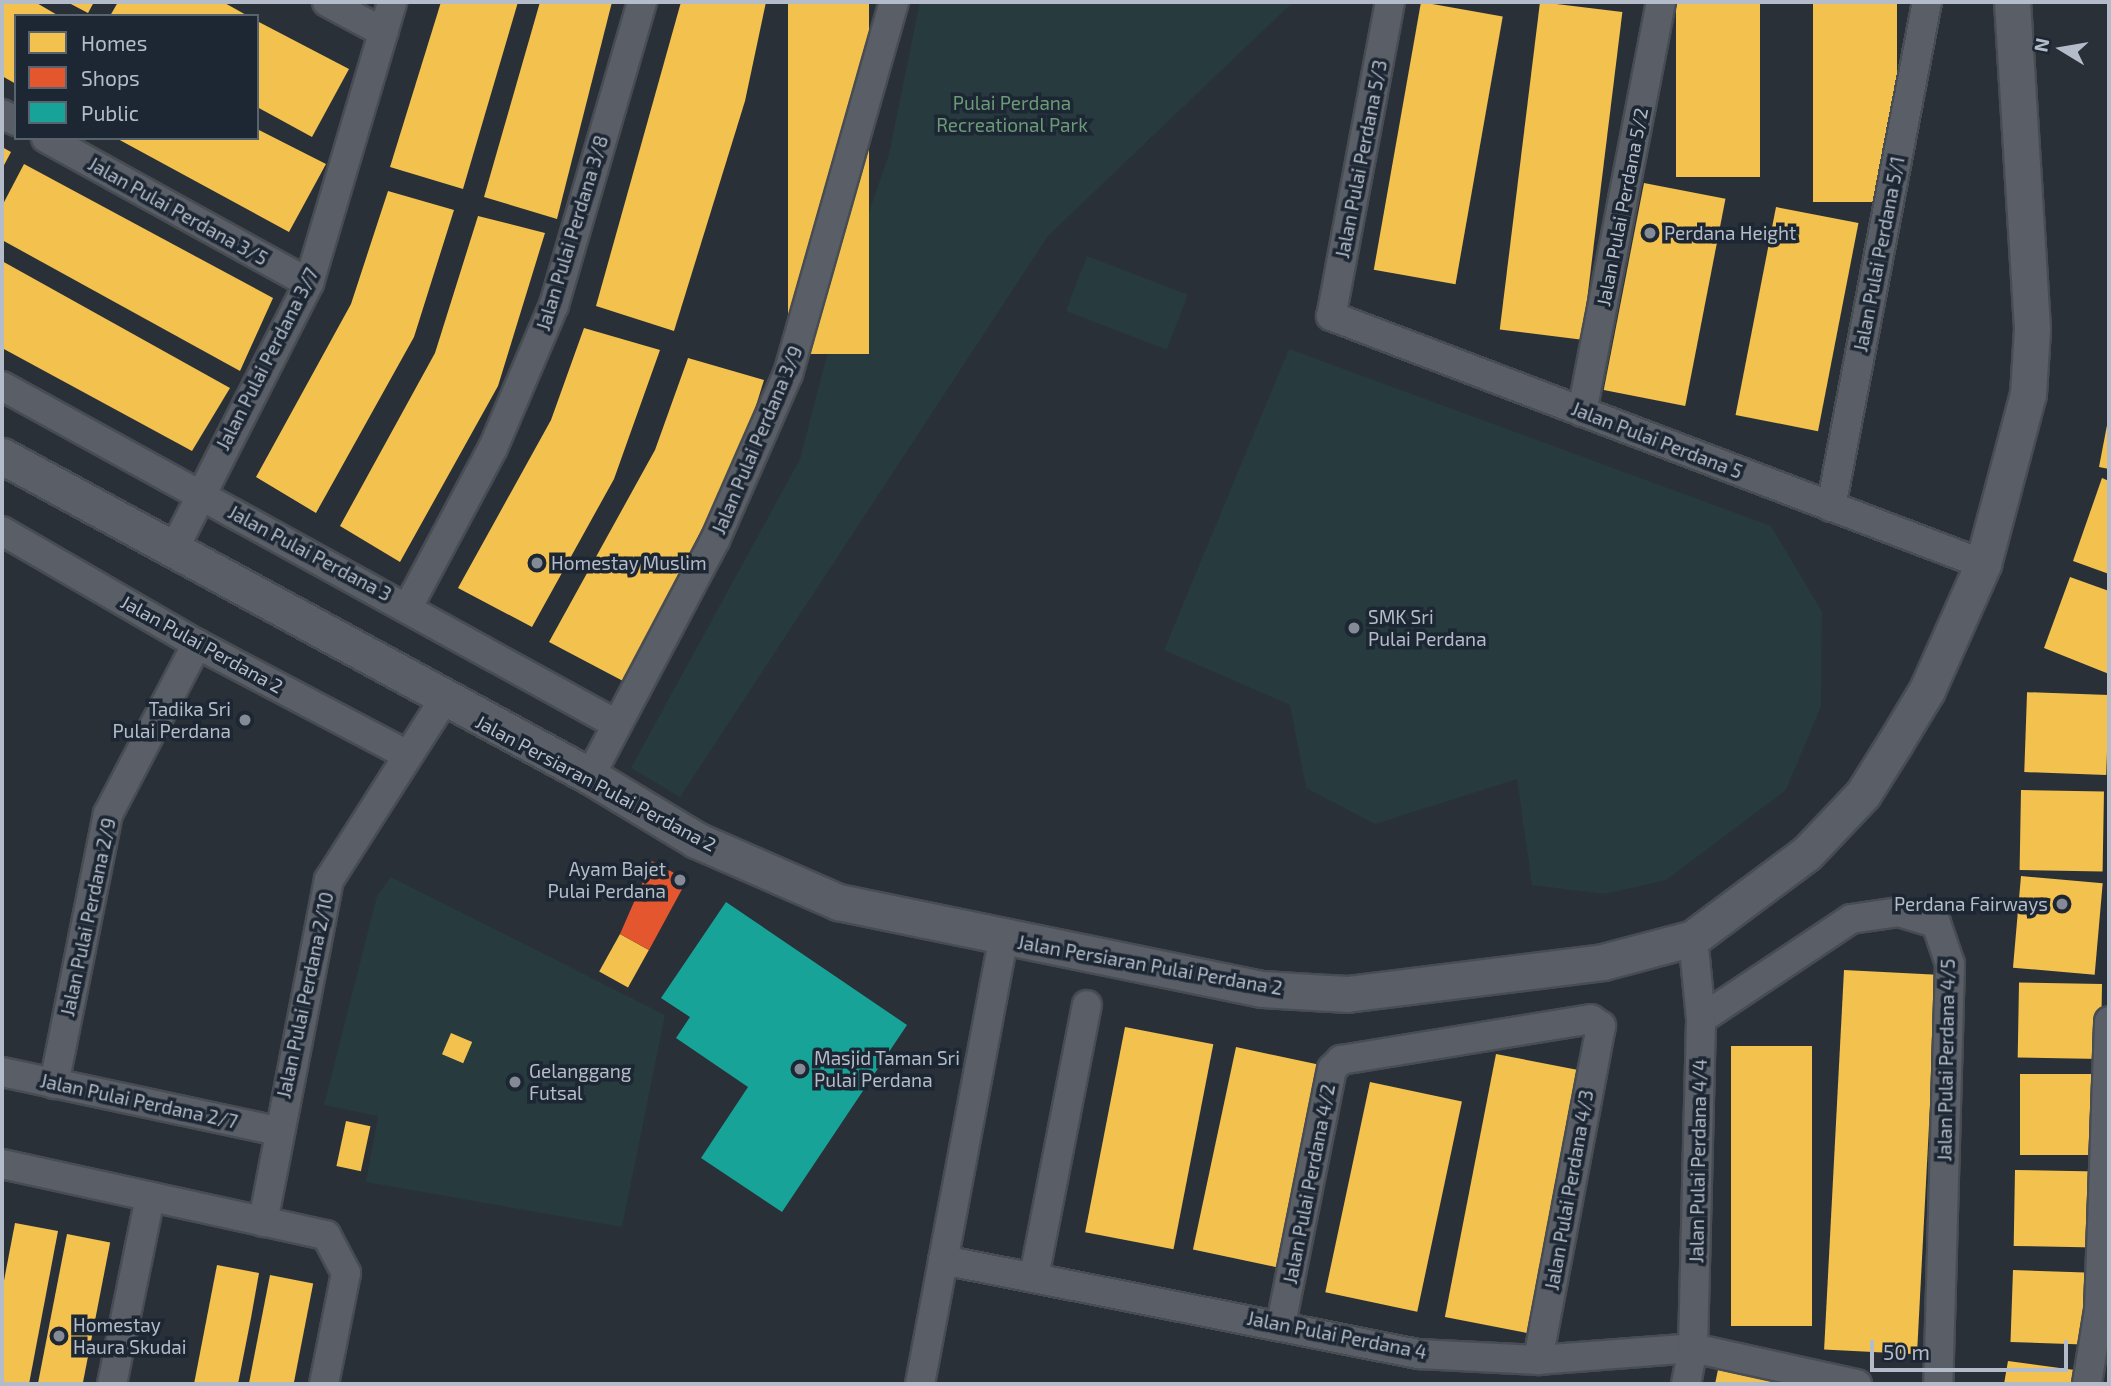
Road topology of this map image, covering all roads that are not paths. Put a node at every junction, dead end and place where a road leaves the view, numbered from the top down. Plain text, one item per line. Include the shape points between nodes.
1 (327, 2) edge
2 (392, 2) edge
3 (642, 2) edge
4 (894, 2) edge
5 (1390, 2) edge
6 (1661, 2) edge
7 (1927, 2) edge
8 (2012, 2) edge
9 (383, 32) junction
10 (50, 140) edge
11 (309, 283) junction
12 (1331, 316) joint
13 (2, 386) edge
14 (1582, 412) junction
15 (2, 456) edge
16 (198, 492) junction
17 (1831, 507) junction
18 (3, 535) edge
19 (174, 549) junction
20 (1983, 564) junction
21 (408, 607) junction
22 (197, 644) junction
23 (443, 701) junction
24 (616, 724) junction
25 (404, 753) junction
26 (590, 776) junction
27 (1004, 937) junction
28 (1693, 938) junction
29 (1087, 1005) dead end
30 (1701, 1019) junction
31 (1598, 1020) joint
32 (2109, 1021) edge
33 (2, 1072) edge
34 (54, 1084) junction
35 (277, 1131) junction
36 (2, 1164) edge
37 (150, 1197) junction
38 (263, 1222) junction
39 (943, 1260) junction
40 (1034, 1277) junction
41 (1281, 1324) junction
42 (1693, 1348) junction
43 (1538, 1360) junction
44 (112, 1384) edge
45 (324, 1384) edge
46 (920, 1384) edge
47 (1686, 1384) edge
48 (1857, 1384) edge
49 (1938, 1384) edge
50 (2087, 1384) edge

1 - 9 street
2 - 9 street, Jalan Pulai Perdana 3/7
3 - 21 street, Jalan Pulai Perdana 3/8 via 554,304 493,448
4 - 24 street, Jalan Pulai Perdana 3/9 via 788,374 715,540
5 - 12 street, Jalan Pulai Perdana 5/3
6 - 14 street, Jalan Pulai Perdana 5/2
7 - 17 street, Jalan Pulai Perdana 5/1
8 - 20 street, Jalan Persiaran Pulai Perdana 2 via 2032,328 2028,394
9 - 11 street, Jalan Pulai Perdana 3/7
10 - 11 street, Jalan Pulai Perdana 3/5
11 - 16 street, Jalan Pulai Perdana 3/7
12 - 14 street, Jalan Pulai Perdana 5
13 - 16 street, Jalan Pulai Perdana 3
14 - 17 street, Jalan Pulai Perdana 5
15 - 19 street, Jalan Persiaran Pulai Perdana 2
16 - 19 street, Jalan Pulai Perdana 3/7
16 - 21 street, Jalan Pulai Perdana 3
17 - 20 street, Jalan Pulai Perdana 5
18 - 22 street, Jalan Pulai Perdana 2
19 - 23 street, Jalan Persiaran Pulai Perdana 2
20 - 28 street, Jalan Persiaran Pulai Perdana 2 via 1927,690 1863,794 1807,853
21 - 24 street, Jalan Pulai Perdana 3 via 512,671
22 - 25 street, Jalan Pulai Perdana 2
22 - 34 street, Jalan Pulai Perdana 2/9 via 108,814
23 - 25 street, Jalan Pulai Perdana 2/10
23 - 26 street, Jalan Persiaran Pulai Perdana 2
24 - 26 street, Jalan Pulai Perdana 3/9
25 - 35 street, Jalan Pulai Perdana 2/10 via 329,880
26 - 27 street, Jalan Persiaran Pulai Perdana 2 via 696,840 838,902
27 - 28 street, Jalan Persiaran Pulai Perdana 2 via 1262,989 1347,994 1603,962
27 - 39 street
28 - 30 street, Jalan Pulai Perdana 4/4
29 - 40 street
30 - 42 street, Jalan Pulai Perdana 4/4
30 - 49 street, Jalan Pulai Perdana 4/5 via 1851,919 1899,912 1936,923 1950,964
31 - 41 street, Jalan Pulai Perdana 4/2 via 1395,1053 1355,1053 1332,1069
31 - 43 street, Jalan Pulai Perdana 4/3
32 - 50 street via 2099,1310
33 - 34 street, Jalan Pulai Perdana 2/7
34 - 35 street, Jalan Pulai Perdana 2/7
35 - 38 street, Jalan Pulai Perdana 2/10
36 - 37 street
37 - 38 street
37 - 44 street
38 - 45 street via 326,1235 346,1273
39 - 40 street, Jalan Pulai Perdana 4
39 - 46 street
40 - 41 street, Jalan Pulai Perdana 4
41 - 43 street, Jalan Pulai Perdana 4 via 1419,1354
42 - 43 street, Jalan Pulai Perdana 4
42 - 47 street, Jalan Pulai Perdana 4/4
42 - 48 street, Jalan Pulai Perdana 4

